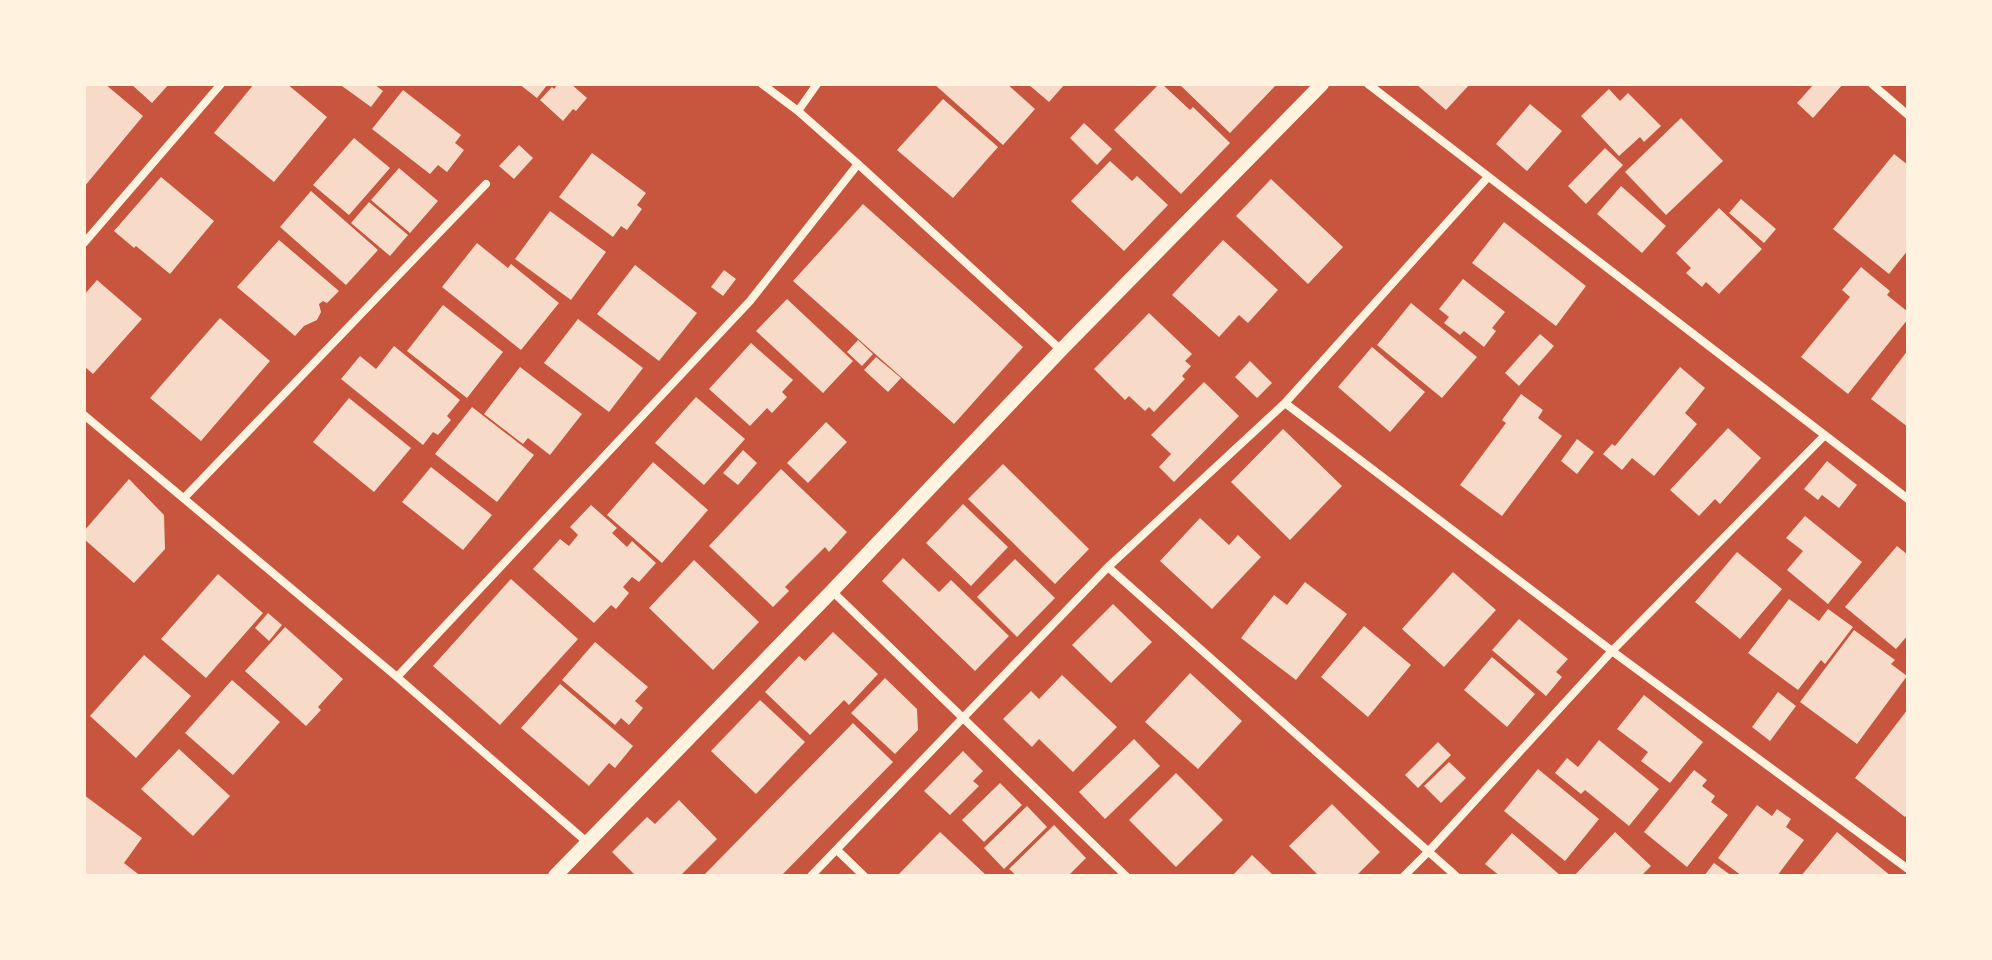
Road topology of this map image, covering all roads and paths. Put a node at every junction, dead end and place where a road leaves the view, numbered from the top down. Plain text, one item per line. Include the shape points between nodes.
1 (221, 84) edge
2 (762, 84) edge
3 (817, 84) edge
4 (1322, 84) edge
5 (1368, 84) edge
6 (1872, 84) edge
7 (798, 111) junction
8 (1908, 115) edge
9 (858, 164) junction
10 (1488, 177) junction
11 (486, 184) dead end
12 (84, 243) edge
13 (1061, 350) junction
14 (1285, 403) junction
15 (84, 415) edge
16 (1825, 435) junction
17 (184, 498) junction
18 (1908, 499) edge
19 (1108, 567) junction
20 (832, 591) junction
21 (1612, 651) junction
22 (397, 677) junction
23 (964, 717) junction
24 (588, 843) junction
25 (837, 850) junction
26 (1428, 852) junction
27 (1908, 869) edge
28 (555, 876) edge
29 (811, 876) edge
30 (864, 876) edge
31 (1126, 876) edge
32 (1404, 876) edge
33 (1456, 876) edge

1 - 12 street
2 - 7 street
3 - 7 street
4 - 13 street
5 - 10 street
6 - 8 street
7 - 9 street
9 - 13 street
9 - 22 street via 750,301
10 - 14 street
10 - 16 street
11 - 17 street
13 - 20 street
14 - 19 street
14 - 21 street
15 - 17 street
16 - 18 street
16 - 21 street
17 - 22 street
19 - 23 street
19 - 26 street
20 - 23 street
20 - 24 street
21 - 26 street
21 - 27 street
22 - 24 street
23 - 25 street
23 - 31 street
24 - 28 street
25 - 29 street
25 - 30 street
26 - 32 street
26 - 33 street

